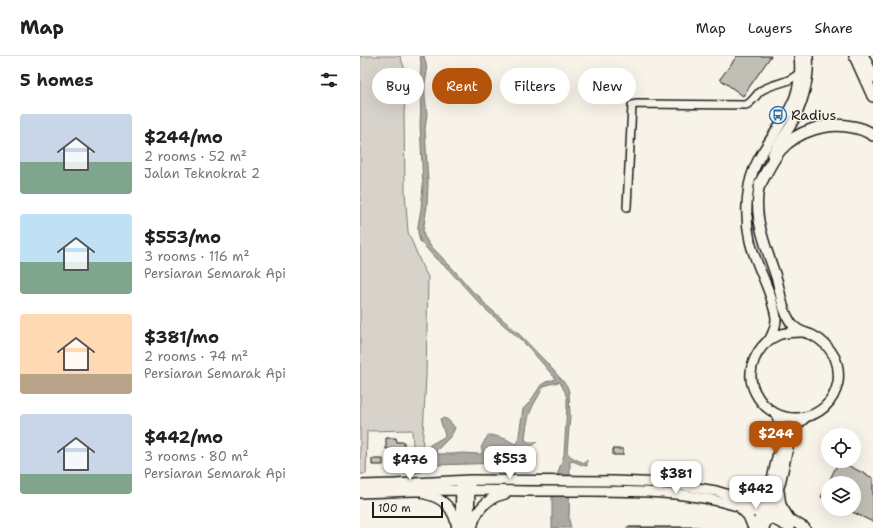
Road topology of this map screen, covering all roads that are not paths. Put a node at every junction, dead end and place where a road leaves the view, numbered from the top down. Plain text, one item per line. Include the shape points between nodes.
1 (799, 56) edge
2 (808, 56) edge
3 (855, 56) edge
4 (863, 56) edge
5 (799, 73) junction
6 (873, 77) edge
7 (789, 81) junction
8 (795, 94) junction
9 (873, 96) edge
10 (873, 135) edge
11 (760, 184) junction
12 (627, 207) dead end
13 (802, 332) junction
14 (770, 339) junction
15 (776, 414) junction
16 (806, 417) junction
17 (776, 480) junction
18 (360, 485) edge
19 (466, 485) junction
20 (527, 491) junction
21 (712, 491) junction
22 (403, 492) junction
23 (360, 493) edge
24 (738, 506) junction
25 (766, 512) junction
26 (790, 524) edge
27 (457, 528) edge
28 (460, 528) edge
29 (471, 528) edge
30 (752, 528) edge
31 (756, 528) edge
32 (764, 528) edge
33 (805, 528) edge

1 - 5 main road
2 - 11 main road via 807,81 799,111 777,145
3 - 9 highway
4 - 6 highway
5 - 7 street
5 - 8 main road
7 - 8 street
7 - 12 street via 760,92 746,105 632,105
8 - 14 main road via 753,169 748,191 750,241 776,318
10 - 11 highway via 852,126 840,125 808,131 787,143
11 - 13 main road via 757,203 760,230 786,314 792,325
13 - 14 main road via 779,334
13 - 16 main road via 826,345 834,356 838,369 837,386 833,395 818,411
14 - 15 main road via 755,357 751,379 759,400
15 - 16 main road via 794,418
15 - 17 main road via 782,434
16 - 17 main road via 791,434
17 - 21 main road via 751,495
17 - 25 main road
17 - 26 main road via 781,505
18 - 19 main road
19 - 20 main road
19 - 21 main road via 548,481 642,482 666,483
19 - 22 main road
19 - 28 main road
19 - 29 main road
20 - 24 main road via 672,493
20 - 29 main road via 493,497 481,507
21 - 25 main road via 732,496
22 - 23 main road
22 - 27 main road via 424,493 442,501 454,514
24 - 25 main road
24 - 30 main road via 748,516
25 - 26 main road
25 - 31 main road
25 - 32 main road
26 - 33 main road

